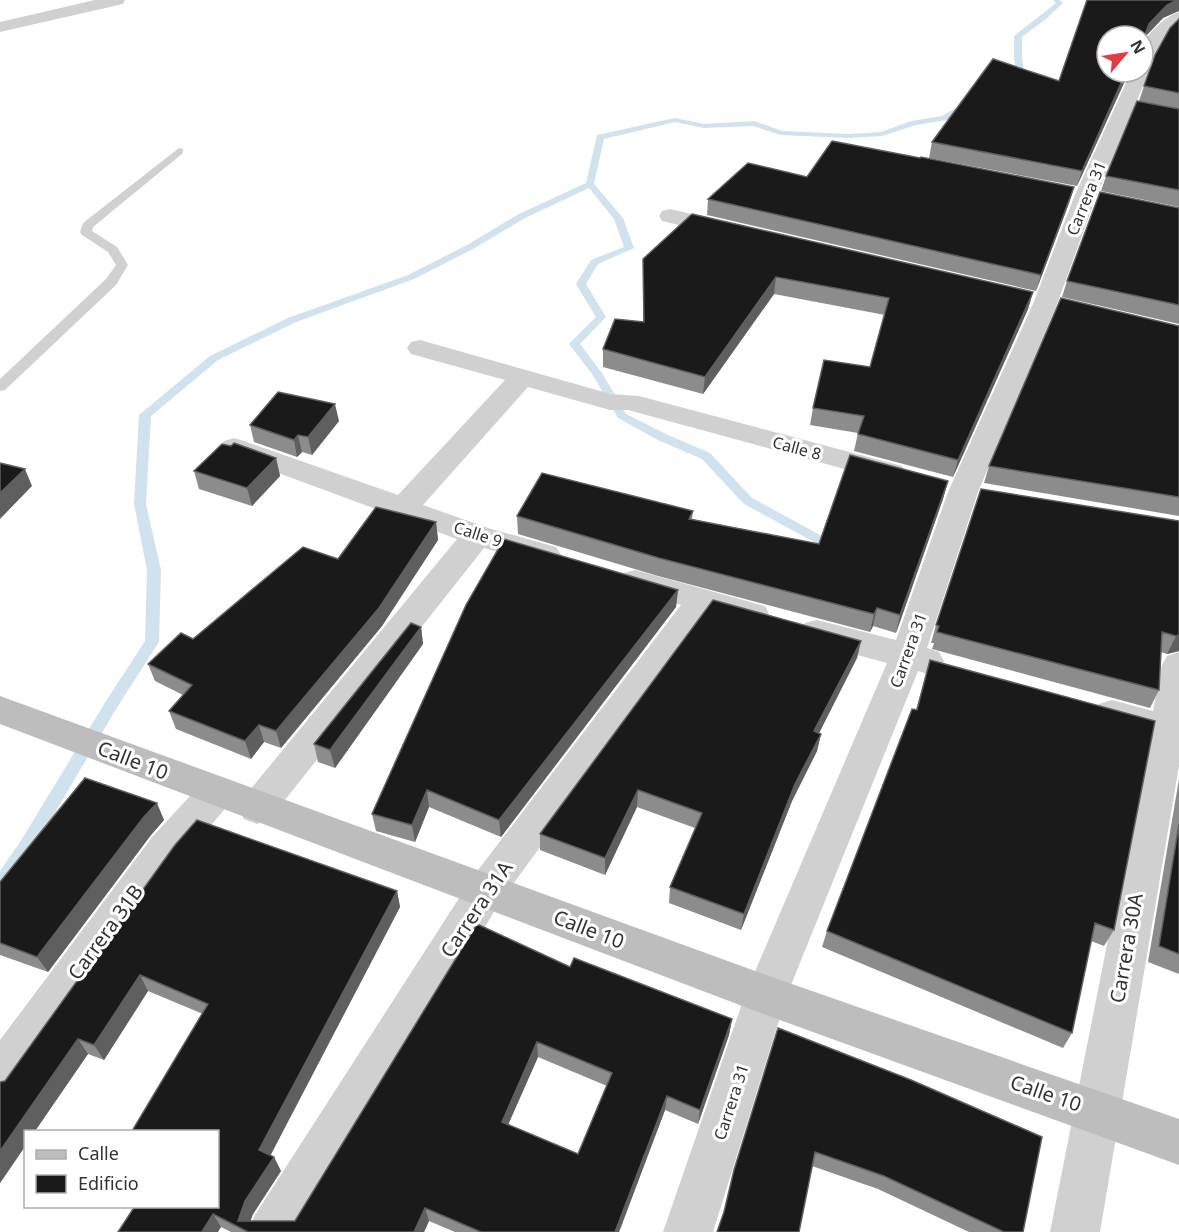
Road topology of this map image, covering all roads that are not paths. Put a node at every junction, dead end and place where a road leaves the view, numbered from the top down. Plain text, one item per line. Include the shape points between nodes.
1 (117, 0) edge
2 (1176, 8) edge
3 (0, 27) edge
4 (1155, 39) joint
5 (1179, 43) edge
6 (1138, 84) edge
7 (179, 151) dead end
8 (670, 216) dead end
9 (750, 234) edge
10 (420, 348) dead end
11 (523, 377) junction
12 (0, 387) edge
13 (232, 446) edge
14 (951, 489) junction
15 (403, 508) junction
16 (477, 535) junction
17 (578, 564) edge
18 (612, 574) edge
19 (702, 601) junction
20 (907, 656) junction
21 (1179, 664) edge
22 (952, 669) edge
23 (1087, 707) edge
24 (0, 710) edge
25 (1173, 731) edge
26 (217, 792) junction
27 (257, 808) junction
28 (486, 890) junction
29 (766, 995) junction
30 (0, 1077) edge
31 (1096, 1110) junction
32 (1179, 1142) edge
33 (272, 1232) edge
34 (688, 1232) edge
35 (1075, 1232) edge

1 - 3 street
2 - 4 street
4 - 5 street
6 - 14 street, Carrera 31 via 1134,109 1085,197 1044,304
7 - 12 lane via 87,226 87,232 119,256 122,265 111,282
8 - 9 street
10 - 11 street, Calle 8
11 - 14 street, Calle 8
11 - 15 street
13 - 15 street, Calle 9
14 - 20 street, Carrera 31
15 - 16 street, Calle 9
16 - 17 street, Calle 9
16 - 27 street
18 - 19 street
19 - 20 street
19 - 28 street, Carrera 31A
20 - 22 street
20 - 29 street, Carrera 31
21 - 25 street, Carrera 30A
23 - 25 street
24 - 26 main road, Calle 10
25 - 31 street, Carrera 30A
26 - 27 main road, Calle 10
26 - 30 street, Carrera 31B via 167,848
27 - 28 main road, Calle 10
28 - 29 main road, Calle 10
28 - 33 street, Carrera 31A
29 - 31 main road, Calle 10
29 - 34 street, Carrera 31
31 - 32 main road, Calle 10
31 - 35 street, Carrera 30A

